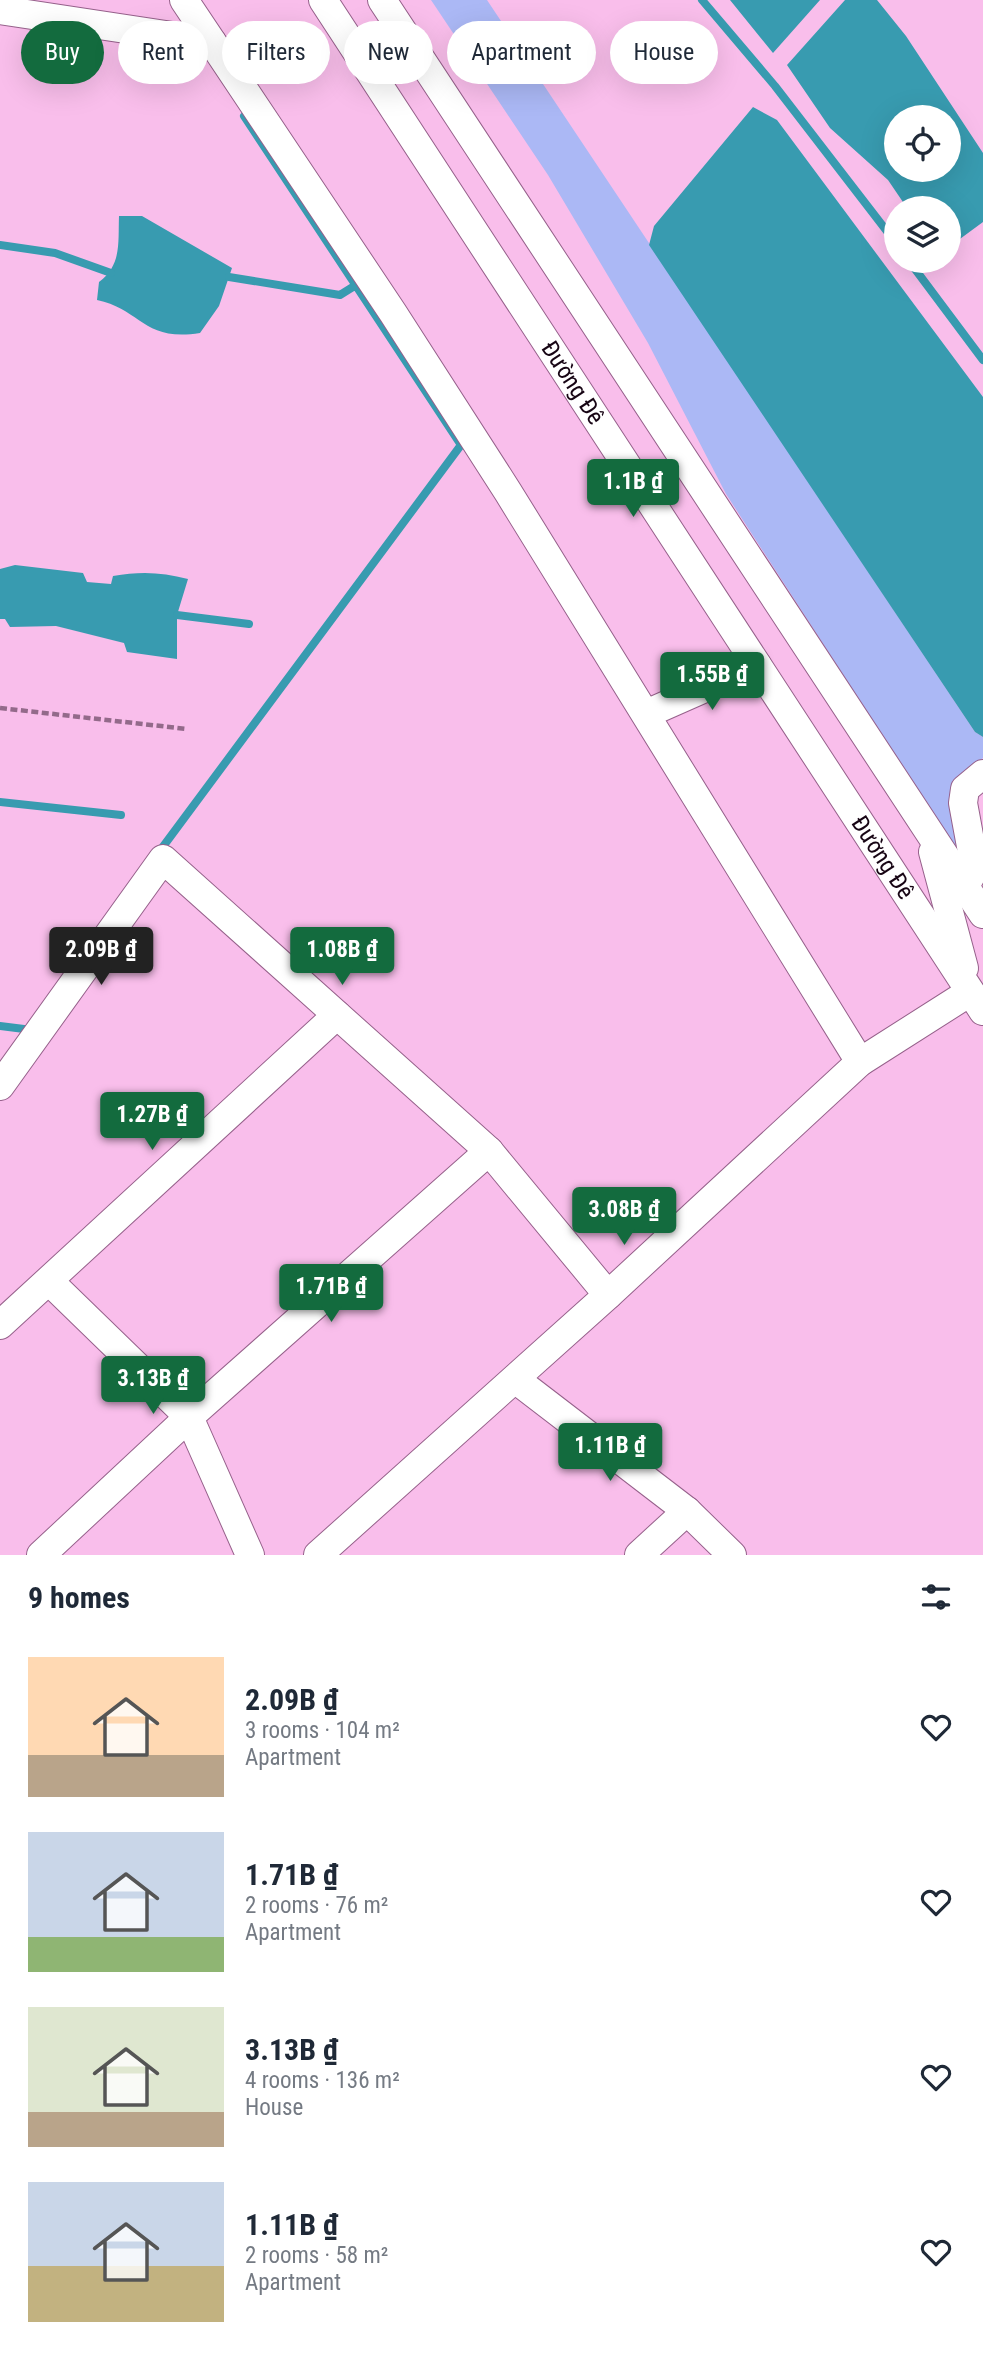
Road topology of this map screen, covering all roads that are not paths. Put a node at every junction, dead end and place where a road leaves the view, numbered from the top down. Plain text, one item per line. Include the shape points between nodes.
1 (184, 0) edge
2 (323, 0) edge
3 (382, 0) edge
4 (0, 10) edge
5 (212, 42) junction
6 (757, 665) junction
7 (646, 714) junction
8 (983, 774) edge
9 (926, 828) junction
10 (965, 886) junction
11 (983, 914) edge
12 (979, 1002) edge
13 (337, 1015) junction
14 (860, 1062) junction
15 (0, 1086) edge
16 (489, 1151) junction
17 (49, 1281) junction
18 (608, 1295) junction
19 (0, 1325) edge
20 (514, 1379) junction
21 (189, 1417) junction
22 (687, 1511) junction
23 (41, 1555) edge
24 (250, 1555) edge
25 (318, 1555) edge
26 (639, 1555) edge
27 (732, 1555) edge

1 - 5 street
2 - 6 street, Đường Đê
3 - 9 street, Đường Đê
4 - 5 street
5 - 7 street via 393,313
6 - 7 street
6 - 12 street, Đường Đê
7 - 14 street
8 - 10 street via 965,789 963,803 975,868
9 - 10 street, Đường Đê
9 - 12 street
10 - 11 street, Đường Đê
12 - 14 street
13 - 15 street via 163,859
13 - 16 street
13 - 17 street
14 - 18 street
16 - 18 street
16 - 21 street
17 - 19 street
17 - 21 street
18 - 20 street
20 - 22 street
20 - 25 street
21 - 23 street
21 - 24 street
22 - 26 street
22 - 27 street

